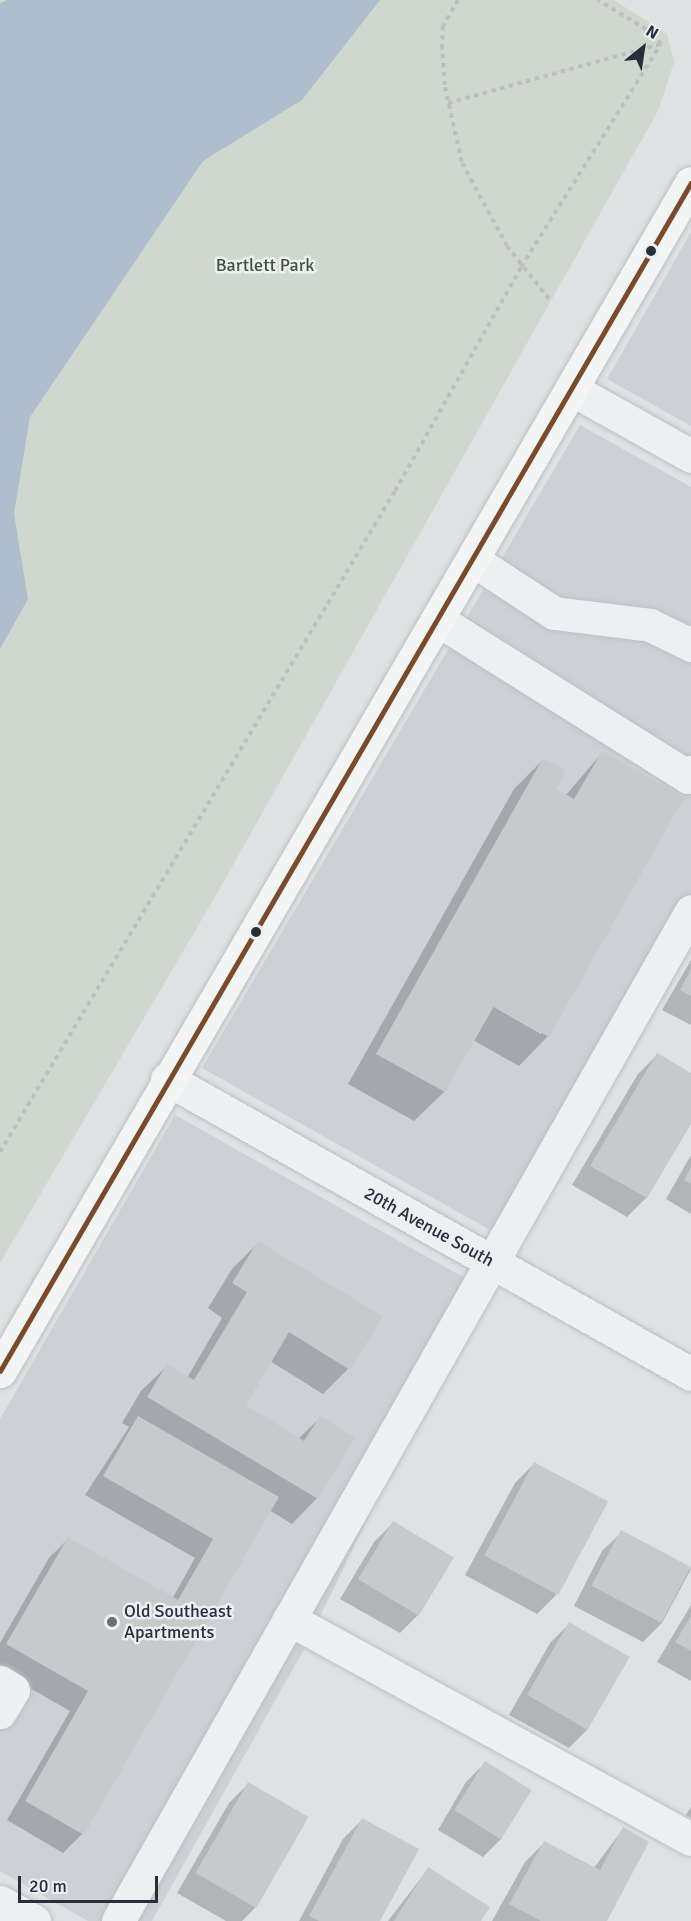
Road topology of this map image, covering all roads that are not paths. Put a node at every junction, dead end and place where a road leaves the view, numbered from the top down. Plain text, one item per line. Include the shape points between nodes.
1 (691, 183) edge
2 (573, 390) junction
3 (691, 456) edge
4 (473, 560) junction
5 (438, 620) junction
6 (691, 645) edge
7 (691, 772) edge
8 (691, 912) edge
9 (167, 1079) junction
10 (490, 1261) junction
11 (0, 1371) edge
12 (691, 1374) edge
13 (289, 1619) junction
14 (0, 1682) edge
15 (0, 1712) edge
16 (691, 1839) edge
17 (0, 1902) edge
18 (34, 1921) edge
19 (118, 1921) edge

1 - 2 main road
2 - 3 street
2 - 4 main road
4 - 5 main road
4 - 6 street via 554,613 650,625
5 - 7 street via 688,777
5 - 9 main road
8 - 10 street
9 - 10 street, 20th Avenue South
9 - 11 main road
10 - 12 street, 20th Avenue South
10 - 13 street
13 - 16 street
13 - 19 street
14 - 15 street via 13,1690
17 - 18 street

